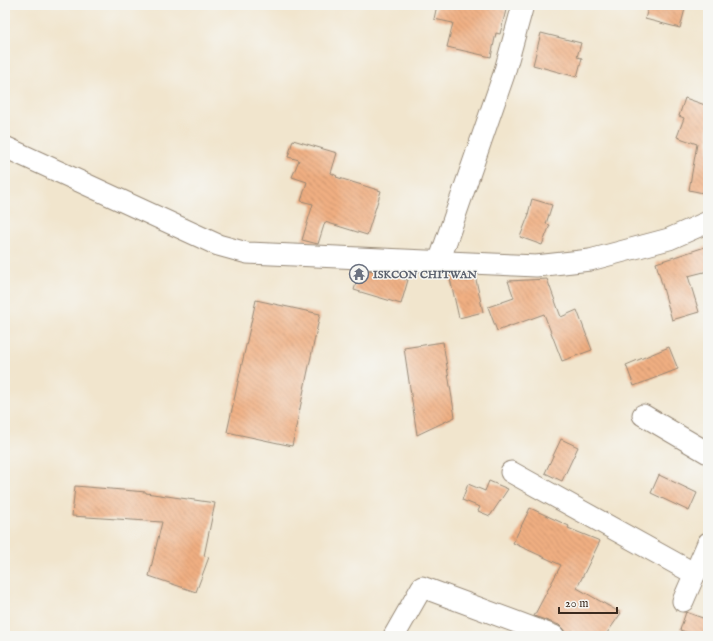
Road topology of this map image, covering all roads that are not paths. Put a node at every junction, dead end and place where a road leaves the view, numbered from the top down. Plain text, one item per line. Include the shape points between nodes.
1 (523, 5) edge
2 (5, 147) edge
3 (708, 222) edge
4 (440, 262) junction
5 (643, 415) dead end
6 (708, 453) edge
7 (512, 472) dead end
8 (708, 544) edge
9 (695, 574) junction
10 (684, 601) dead end
11 (394, 636) edge
12 (554, 636) edge

1 - 4 street via 504,74
2 - 4 street via 212,243 247,253
3 - 4 street via 669,239 590,260 536,266
5 - 6 street
7 - 9 street
8 - 9 street
9 - 10 street
11 - 12 street via 422,588

